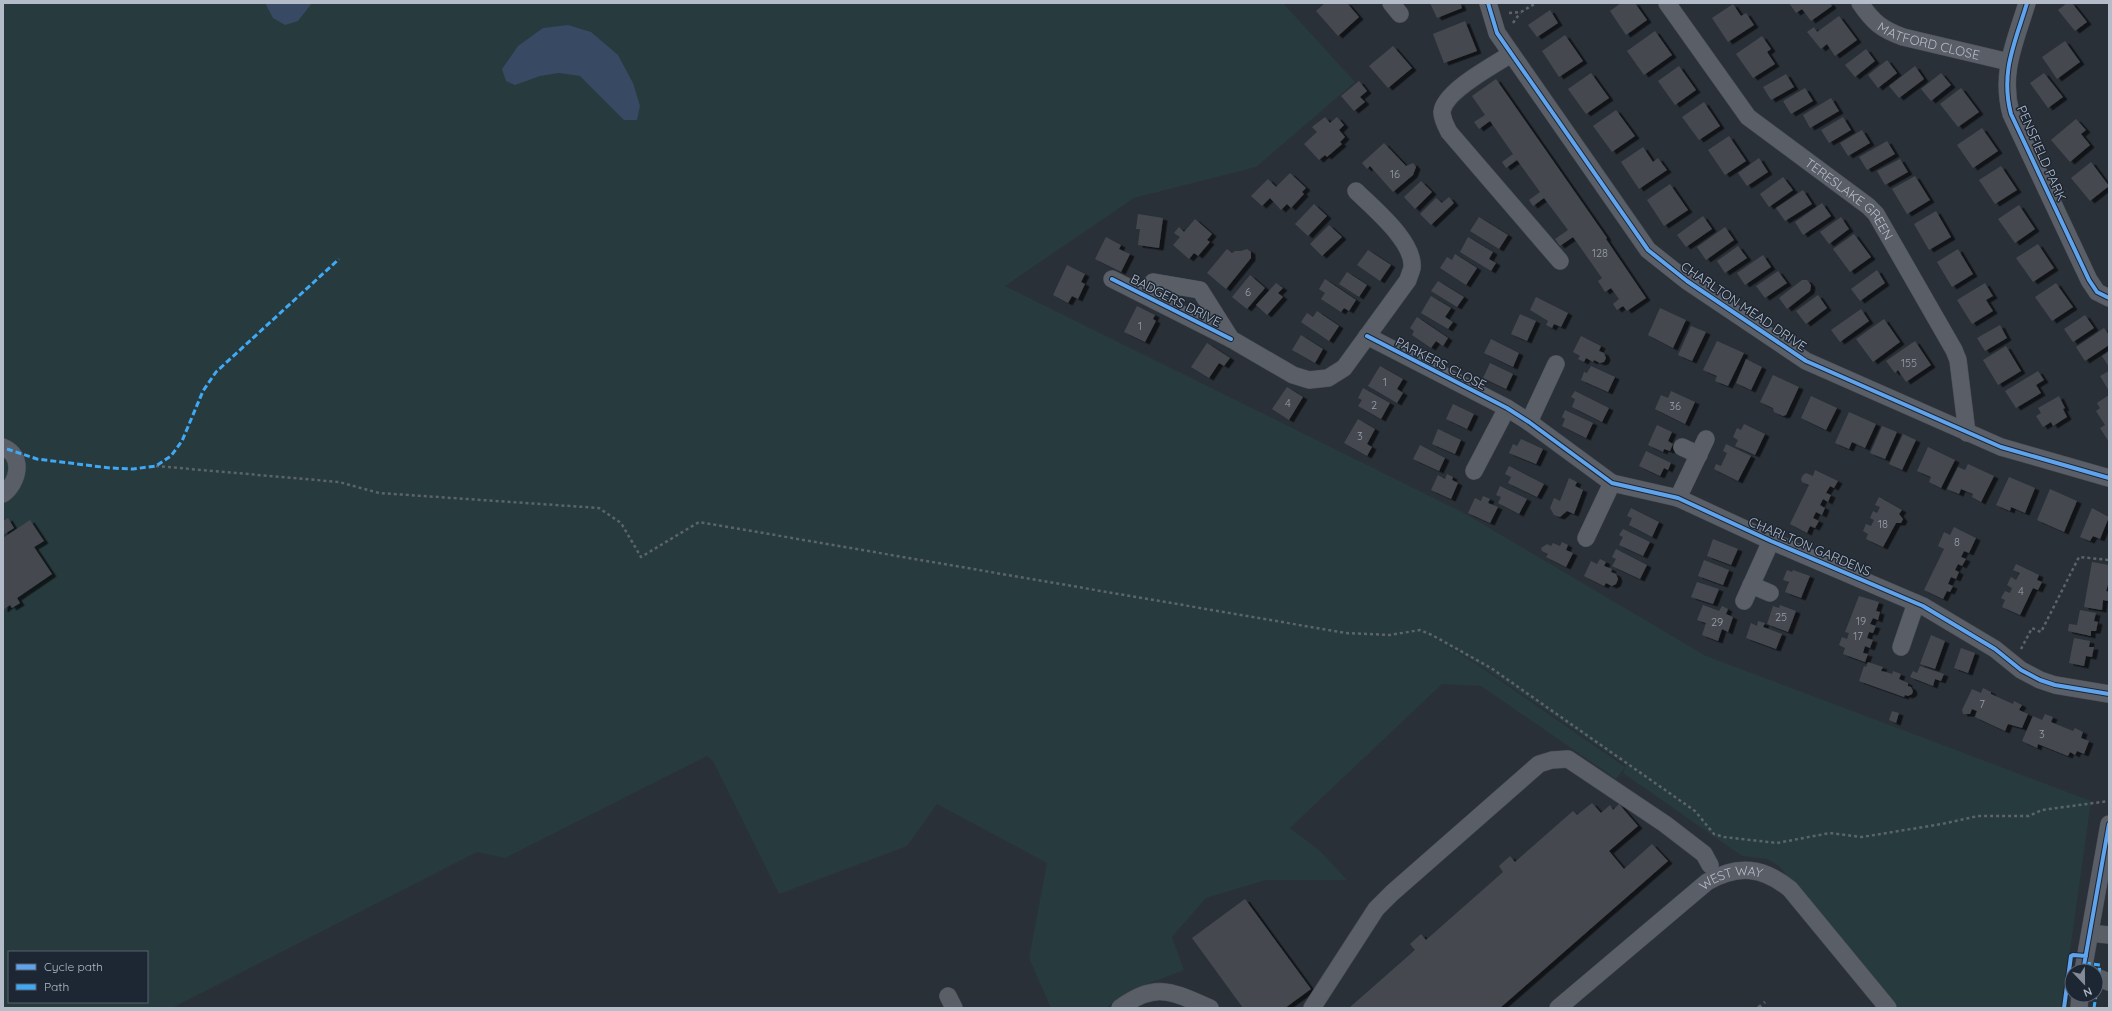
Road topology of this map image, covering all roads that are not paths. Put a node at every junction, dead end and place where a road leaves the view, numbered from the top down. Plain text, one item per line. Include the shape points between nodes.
1 (1667, 3) edge
2 (1860, 3) edge
3 (2027, 3) edge
4 (1489, 8) edge
5 (1511, 54) junction
6 (2009, 62) junction
7 (1356, 191) dead end
8 (1560, 261) dead end
9 (1112, 279) dead end
10 (1152, 282) dead end
11 (2109, 298) edge
12 (1367, 336) junction
13 (1231, 340) junction
14 (1556, 364) dead end
15 (1507, 408) junction
16 (1529, 422) junction
17 (1968, 433) junction
18 (1706, 439) dead end
19 (3, 447) edge
20 (1682, 447) dead end
21 (1698, 455) junction
22 (1474, 471) dead end
23 (2109, 478) edge
24 (1612, 483) junction
25 (3, 494) edge
26 (1678, 498) junction
27 (1586, 528) dead end
28 (1771, 541) junction
29 (1751, 585) junction
30 (1770, 593) dead end
31 (1744, 601) dead end
32 (1916, 603) junction
33 (1901, 647) dead end
34 (2109, 694) edge
35 (2109, 828) edge
36 (1710, 865) dead end
37 (2090, 933) junction
38 (2109, 935) edge
39 (2084, 963) edge
40 (1120, 1008) edge
41 (1210, 1008) edge
42 (1312, 1008) edge
43 (1558, 1008) edge
44 (1888, 1008) edge

1 - 17 street, TERESLAKE GREEN via 1748,117 1876,214 1954,350 1958,360
2 - 6 street, MATFORD CLOSE via 1874,23 1887,31
3 - 6 street, PENSFIELD PARK
4 - 5 street, CHARLTON MEAD DRIVE via 1497,32
5 - 8 street via 1455,91 1446,100 1442,112 1444,122 1449,132
5 - 17 street, CHARLTON MEAD DRIVE via 1648,250 1687,281 1806,361
6 - 11 street, PENSFIELD PARK via 2006,82 2007,99 2012,114 2089,280 2097,292
7 - 12 street via 1401,237 1409,251 1412,267 1408,280
9 - 13 street, BADGERS DRIVE
10 - 13 street via 1200,290
12 - 13 street via 1344,368 1328,378 1309,380 1293,375
12 - 15 street, PARKERS CLOSE
14 - 16 street
15 - 16 street, CHARLTON GARDENS
15 - 22 street
16 - 24 street, CHARLTON GARDENS
17 - 23 street, CHARLTON MEAD DRIVE via 2001,447
18 - 21 street
19 - 25 street via 7,448 15,459 17,476 9,490
20 - 21 street
21 - 26 street
24 - 26 street, CHARLTON GARDENS
24 - 27 street
26 - 28 street, CHARLTON GARDENS
28 - 29 street, CHARLTON GARDENS
28 - 32 street, CHARLTON GARDENS
29 - 30 street
29 - 31 street, CHARLTON GARDENS
32 - 33 street
32 - 34 street, CHARLTON GARDENS via 1995,649 2029,675 2047,683
35 - 37 street
36 - 42 street via 1704,854 1665,824 1568,759 1539,764 1376,910
37 - 38 street
37 - 39 street
40 - 41 street via 1134,997 1151,991 1173,993
43 - 44 street, WEST WAY via 1707,882 1722,873 1751,870 1778,879 1790,889

